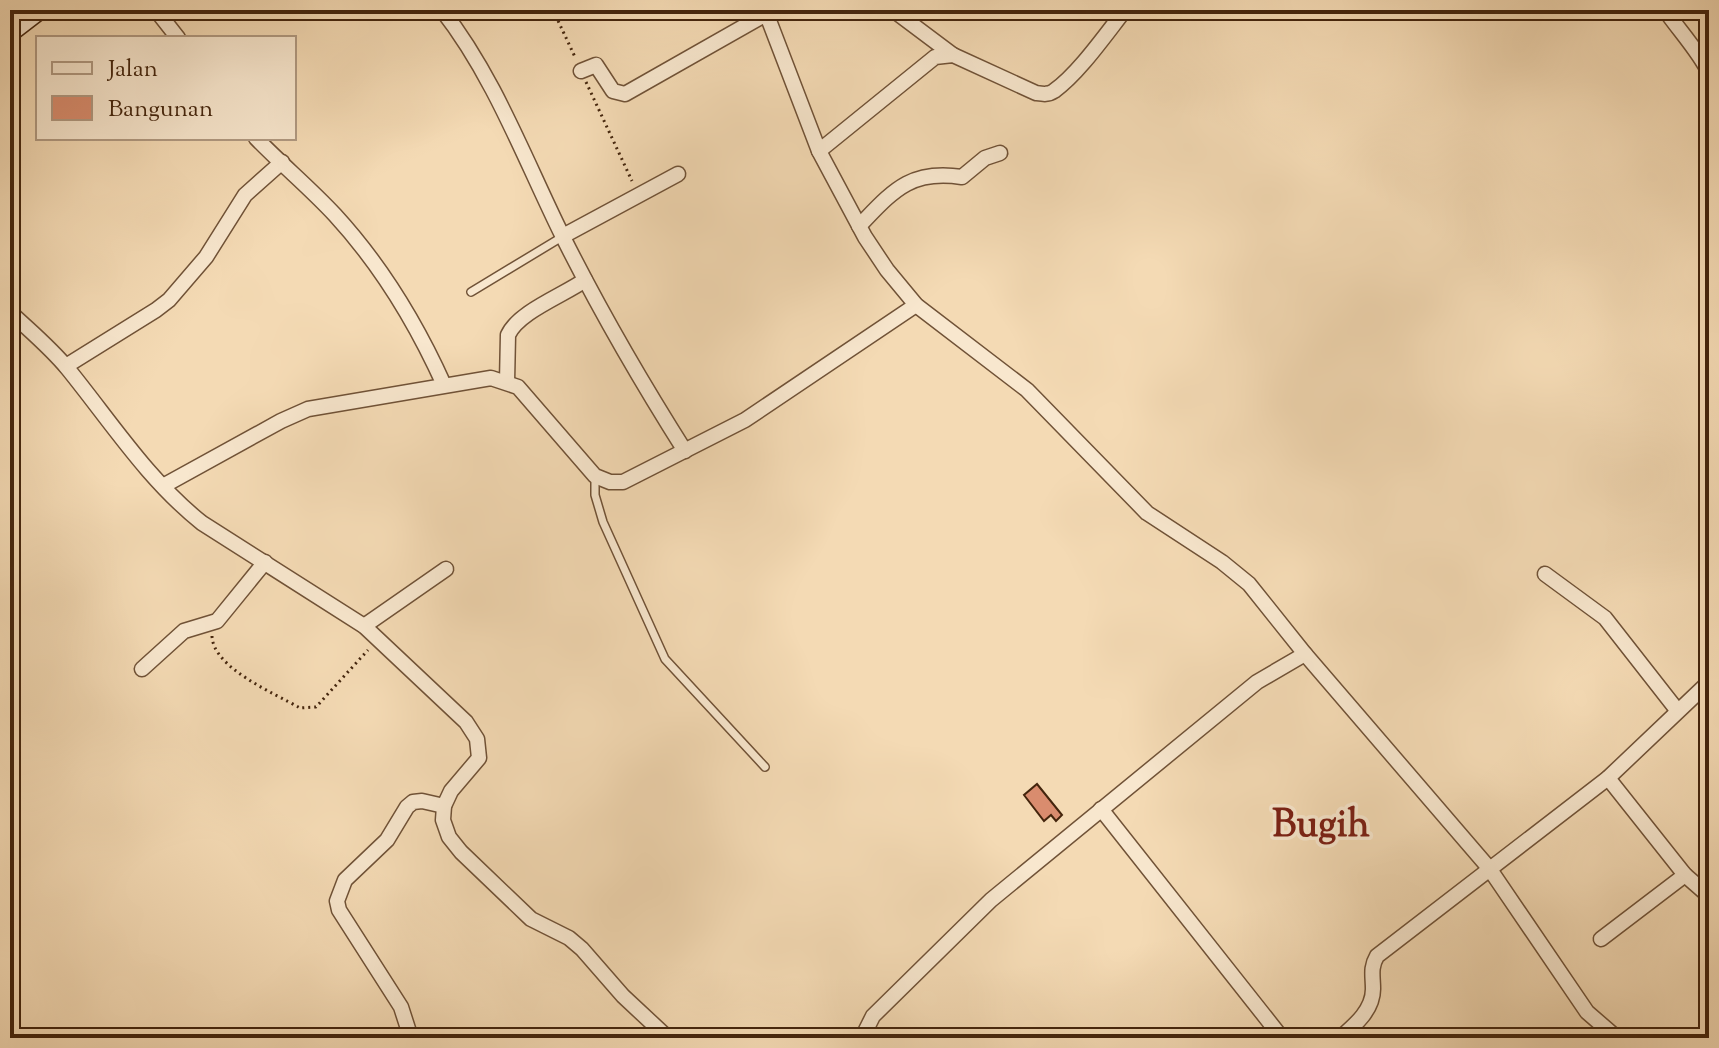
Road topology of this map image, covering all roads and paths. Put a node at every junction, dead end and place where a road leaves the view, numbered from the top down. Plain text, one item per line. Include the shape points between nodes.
1 (36, 10) edge
2 (156, 10) edge
3 (442, 10) edge
4 (553, 10) edge
5 (893, 10) edge
6 (1125, 10) edge
7 (1665, 10) edge
8 (769, 12) edge
9 (10, 30) edge
10 (176, 36) edge
11 (953, 55) junction
12 (581, 71) junction
13 (1709, 73) edge
14 (258, 140) edge
15 (819, 151) junction
16 (1000, 153) dead end
17 (282, 162) junction
18 (678, 174) dead end
19 (639, 195) junction
20 (859, 226) junction
21 (563, 236) junction
22 (585, 280) junction
23 (471, 292) dead end
24 (916, 305) junction
25 (10, 312) edge
26 (66, 366) junction
27 (507, 382) junction
28 (444, 385) junction
29 (685, 451) junction
30 (595, 476) junction
31 (163, 486) junction
32 (265, 562) junction
33 (446, 569) dead end
34 (1545, 574) dead end
35 (217, 621) junction
36 (364, 626) junction
37 (378, 639) junction
38 (1305, 654) junction
39 (142, 669) dead end
40 (1709, 682) edge
41 (1677, 710) junction
42 (765, 767) dead end
43 (1608, 778) junction
44 (444, 806) junction
45 (1101, 809) junction
46 (1489, 868) junction
47 (1685, 875) junction
48 (1709, 896) edge
49 (1601, 939) dead end
50 (411, 1038) edge
51 (668, 1038) edge
52 (862, 1038) edge
53 (1282, 1038) edge
54 (1340, 1038) edge
55 (1617, 1038) edge

1 - 9 street
2 - 10 street
3 - 21 street via 494,94
4 - 12 path
5 - 11 street
6 - 11 street via 1087,57 1045,95
7 - 13 street
8 - 12 street via 625,94 613,91 596,65
8 - 15 street
11 - 15 street via 935,57
12 - 19 path
14 - 17 street
15 - 20 street
16 - 20 street via 962,177 943,174 898,186
17 - 26 street via 245,195 206,257 169,300
17 - 28 street via 364,250 428,348
18 - 19 street
19 - 21 street
20 - 24 street
21 - 22 street
21 - 23 lane
22 - 27 street via 511,329
22 - 29 street
24 - 29 street via 745,420
24 - 38 street via 1027,390 1147,513 1249,584
25 - 26 street
26 - 31 street
27 - 28 street via 491,378
27 - 30 street via 518,387
28 - 31 street via 308,409
29 - 30 street via 623,482
30 - 42 lane via 603,522 665,659
31 - 32 street via 202,523
32 - 35 street
32 - 36 street
33 - 36 street
34 - 41 street via 1605,618
35 - 37 path via 214,651 240,674 300,708 316,707
35 - 39 street via 184,631
36 - 37 street
37 - 44 street via 466,722 477,739 479,758
38 - 45 street via 1257,682
38 - 46 street
40 - 41 street
41 - 43 street
43 - 46 street
43 - 47 street
44 - 50 street via 422,801 407,807 387,840 345,880 337,901 401,1007
44 - 51 street via 449,837 461,852 531,919 569,938
45 - 52 street via 991,900 873,1016
45 - 53 street
46 - 54 street via 1377,956 1370,1005
46 - 55 street via 1587,1012
47 - 48 street
47 - 49 street

